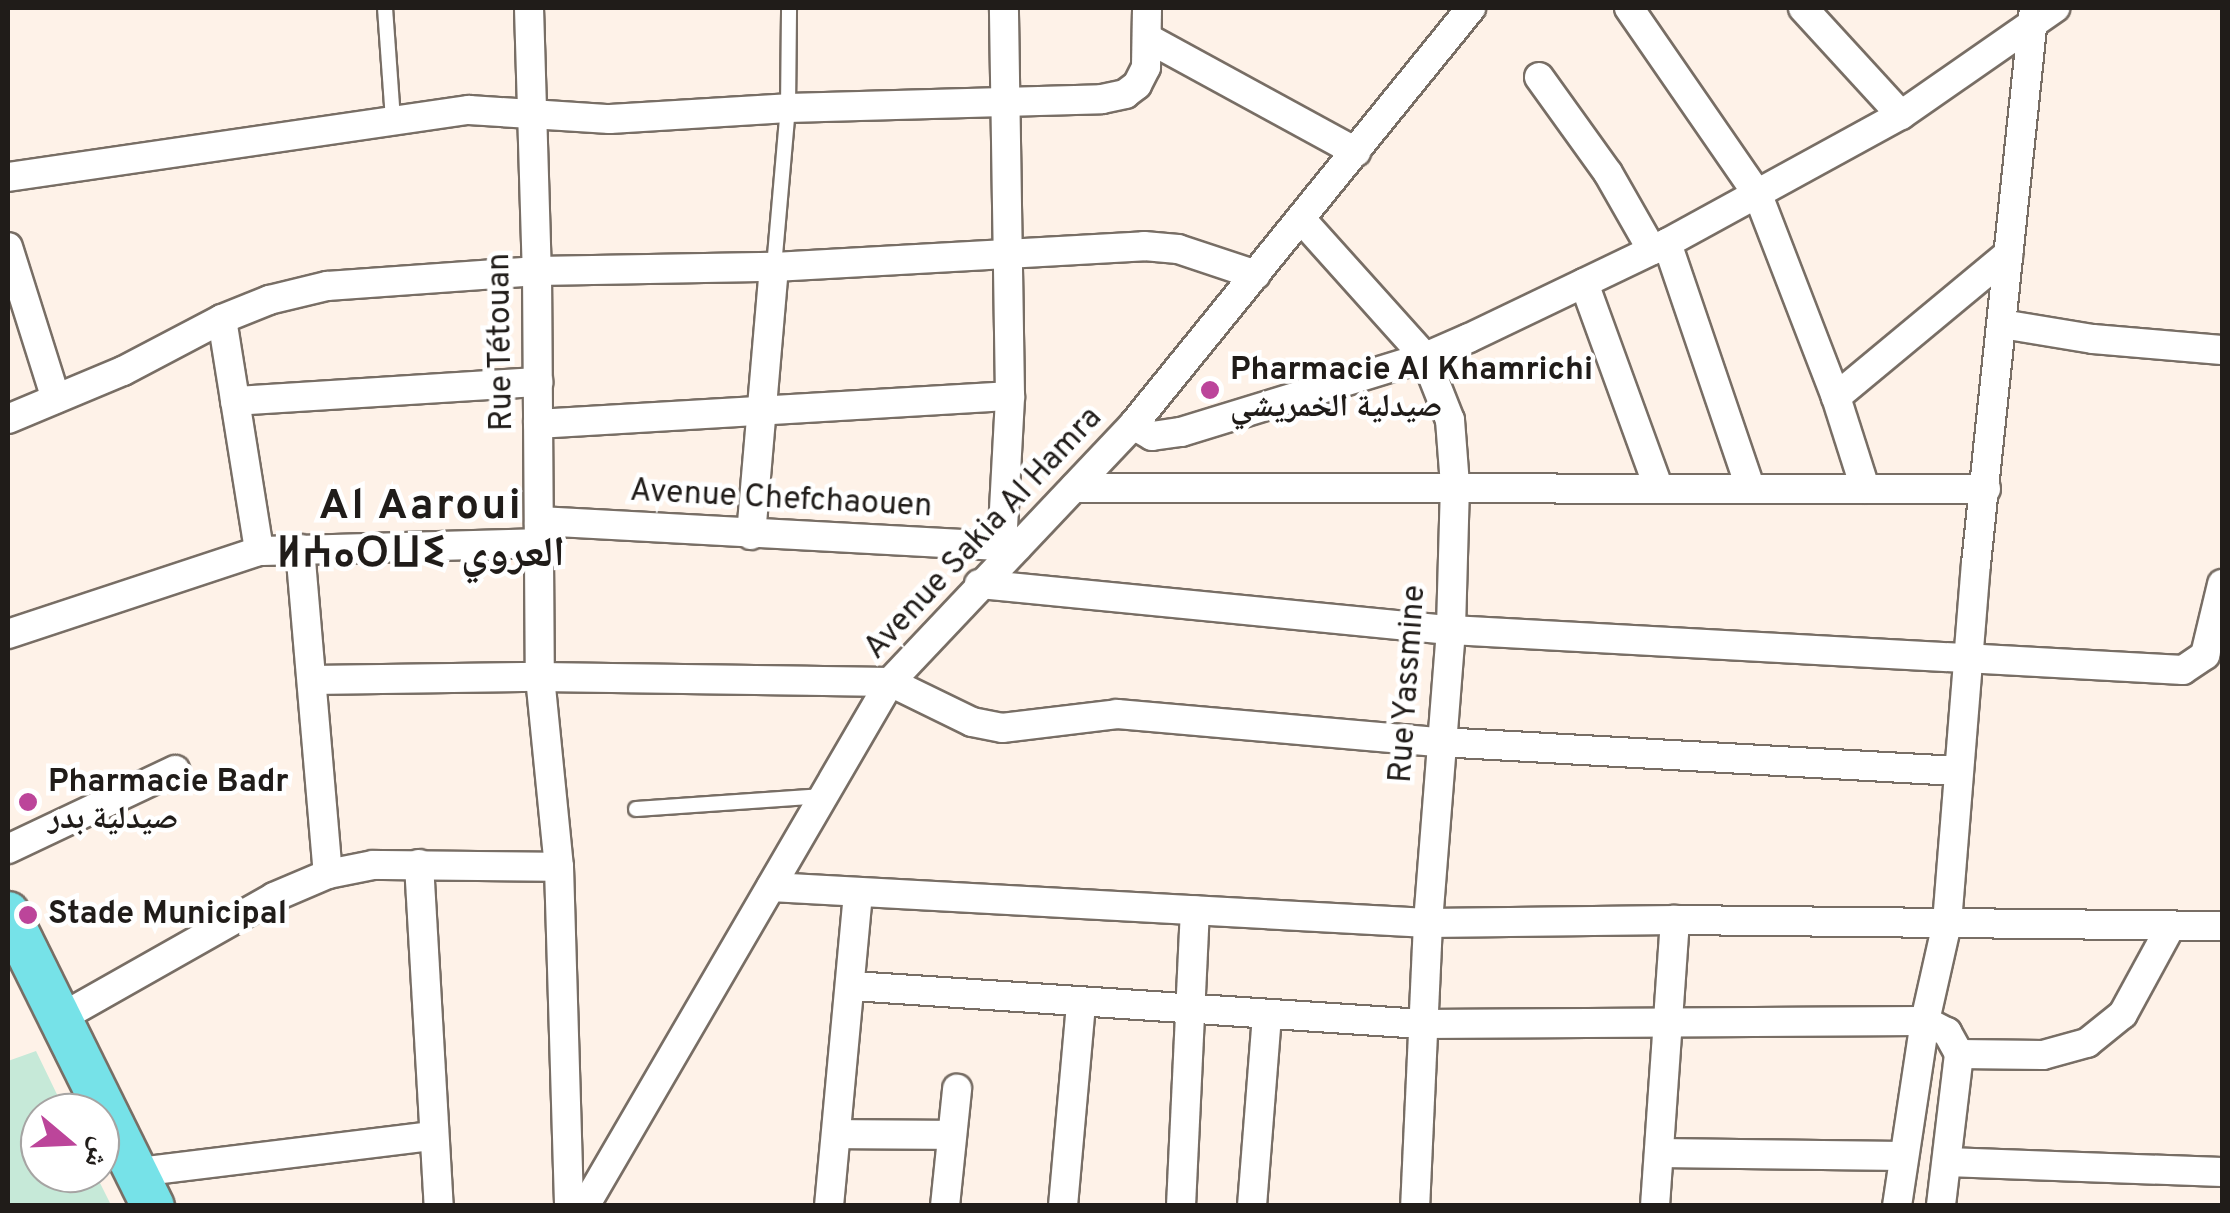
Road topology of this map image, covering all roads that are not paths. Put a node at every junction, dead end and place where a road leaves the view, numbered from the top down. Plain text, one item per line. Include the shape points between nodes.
1 (385, 8) edge
2 (529, 8) edge
3 (789, 8) edge
4 (1004, 8) edge
5 (1147, 8) edge
6 (1629, 8) edge
7 (1803, 8) edge
8 (2056, 8) edge
9 (1456, 12) edge
10 (2027, 14) edge
11 (1148, 39) junction
12 (1540, 77) dead end
13 (1004, 101) junction
14 (788, 108) junction
15 (1901, 115) junction
16 (532, 116) junction
17 (393, 119) junction
18 (1356, 152) junction
19 (8, 176) edge
20 (1758, 195) junction
21 (1302, 220) junction
22 (1659, 246) junction
23 (8, 247) edge
24 (1006, 254) junction
25 (2008, 254) junction
26 (774, 267) junction
27 (537, 271) junction
28 (1256, 275) junction
29 (1584, 283) junction
30 (222, 319) junction
31 (2002, 324) junction
32 (2222, 350) edge
33 (1425, 356) junction
34 (538, 382) junction
35 (1010, 396) junction
36 (1836, 398) junction
37 (56, 399) junction
38 (235, 401) junction
39 (761, 411) junction
40 (8, 419) edge
41 (538, 424) junction
42 (1133, 425) junction
43 (1454, 485) junction
44 (1658, 486) junction
45 (1750, 487) junction
46 (1074, 488) junction
47 (1865, 488) junction
48 (1986, 489) junction
49 (539, 532) junction
50 (750, 535) junction
51 (1010, 546) junction
52 (300, 549) junction
53 (259, 552) junction
54 (979, 584) junction
55 (2222, 584) edge
56 (1451, 630) junction
57 (8, 634) edge
58 (1968, 658) junction
59 (540, 676) junction
60 (312, 680) junction
61 (890, 682) junction
62 (1440, 742) junction
63 (175, 770) dead end
64 (1957, 772) junction
65 (824, 796) junction
66 (636, 809) dead end
67 (8, 849) edge
68 (419, 864) junction
69 (559, 867) junction
70 (328, 874) junction
71 (771, 886) junction
72 (858, 892) junction
73 (1195, 910) junction
74 (8, 913) edge
75 (1674, 920) junction
76 (1428, 923) junction
77 (1947, 924) junction
78 (2172, 926) junction
79 (2222, 926) edge
80 (853, 986) junction
81 (1081, 1004) junction
82 (1190, 1010) junction
83 (1267, 1015) junction
84 (62, 1017) junction
85 (1925, 1021) junction
86 (1669, 1022) junction
87 (1422, 1024) junction
88 (1959, 1054) junction
89 (957, 1089) dead end
90 (838, 1134) junction
91 (952, 1135) junction
92 (432, 1136) junction
93 (1659, 1154) junction
94 (1903, 1156) junction
95 (1947, 1162) junction
96 (2222, 1172) edge
97 (146, 1188) edge
98 (439, 1206) edge
99 (569, 1206) edge
100 (586, 1206) edge
101 (829, 1206) edge
102 (945, 1206) edge
103 (1062, 1206) edge
104 (1181, 1206) edge
105 (1252, 1206) edge
106 (1415, 1206) edge
107 (1655, 1206) edge
108 (1897, 1206) edge
109 (1941, 1206) edge

1 - 17 lane
2 - 16 street, Rue Tétouan
3 - 14 lane
4 - 13 street
5 - 11 street
6 - 20 street
7 - 15 street
8 - 10 street
9 - 18 street, Avenue Sakia Al Hamra
10 - 15 street
10 - 25 street
11 - 13 street via 1146,66 1126,94
11 - 18 street
12 - 22 street
13 - 14 street
13 - 24 street
14 - 16 street via 610,119
14 - 26 lane
15 - 20 street
16 - 17 street via 470,110
16 - 27 street, Rue Tétouan
17 - 19 street
18 - 21 street, Avenue Sakia Al Hamra
20 - 22 street
20 - 36 street
21 - 28 street, Avenue Sakia Al Hamra
21 - 33 street, Rue Yassmine
22 - 29 street
22 - 45 street
23 - 37 street
24 - 26 street
24 - 28 street via 1178,248
24 - 35 street
25 - 31 street
25 - 36 street
26 - 27 street
26 - 39 street
27 - 30 street via 327,286
27 - 34 street, Rue Tétouan
28 - 42 street, Avenue Sakia Al Hamra
29 - 33 street
29 - 44 street
30 - 37 street
30 - 38 street
31 - 32 street
31 - 48 street
33 - 42 street via 1181,432 1152,436
33 - 43 street, Rue Yassmine via 1450,420
34 - 38 street
34 - 41 street, Rue Tétouan
35 - 39 street
35 - 51 street
36 - 47 street
37 - 40 street
38 - 53 street
39 - 41 street
39 - 50 street
41 - 49 street, Rue Tétouan
42 - 46 street, Avenue Sakia Al Hamra
43 - 44 street
43 - 46 street
43 - 56 street, Rue Yassmine
44 - 45 street
45 - 47 street
46 - 51 street, Avenue Sakia Al Hamra
47 - 48 street
48 - 58 street
49 - 50 street, Avenue Chefchaouen
49 - 52 street, Avenue Chefchaouen
49 - 59 street, Rue Tétouan
50 - 51 street, Avenue Chefchaouen
51 - 54 street, Avenue Sakia Al Hamra
52 - 53 street, Avenue Chefchaouen
52 - 60 street
53 - 57 street, Avenue Chefchaouen
54 - 56 street
54 - 61 street, Avenue Sakia Al Hamra
55 - 58 street via 2204,655 2183,670
56 - 58 street
56 - 62 street, Rue Yassmine
58 - 64 street
59 - 60 street
59 - 61 street
59 - 69 street, Rue Tétouan
60 - 70 street
61 - 62 street via 972,722 1002,728 1116,714
61 - 65 street, Avenue Sakia Al Hamra
62 - 64 street
62 - 76 street, Rue Yassmine
63 - 67 street
64 - 77 street
65 - 66 lane
65 - 71 street, Avenue Sakia Al Hamra
68 - 69 street
68 - 70 street
68 - 92 street
69 - 99 street
70 - 84 street
71 - 72 street
71 - 100 street, Avenue Sakia Al Hamra
72 - 73 street
72 - 80 street
73 - 76 street
73 - 82 street
74 - 84 main road
75 - 76 street
75 - 77 street
75 - 86 street
76 - 87 street, Rue Yassmine
77 - 78 street
77 - 85 street
78 - 79 street
78 - 88 street via 2123,1014 2087,1043 2043,1055
80 - 81 street
80 - 90 street
81 - 82 street
81 - 103 street
82 - 83 street
82 - 104 street
83 - 87 street
83 - 105 street
84 - 97 main road
85 - 86 street
85 - 88 street via 1947,1032
85 - 94 street
86 - 87 street
86 - 93 street
87 - 106 street, Rue Yassmine
88 - 95 street
89 - 91 street
90 - 91 street
90 - 101 street
91 - 102 street
92 - 97 street
92 - 98 street
93 - 94 street
93 - 107 street
94 - 108 street
95 - 96 street
95 - 109 street

